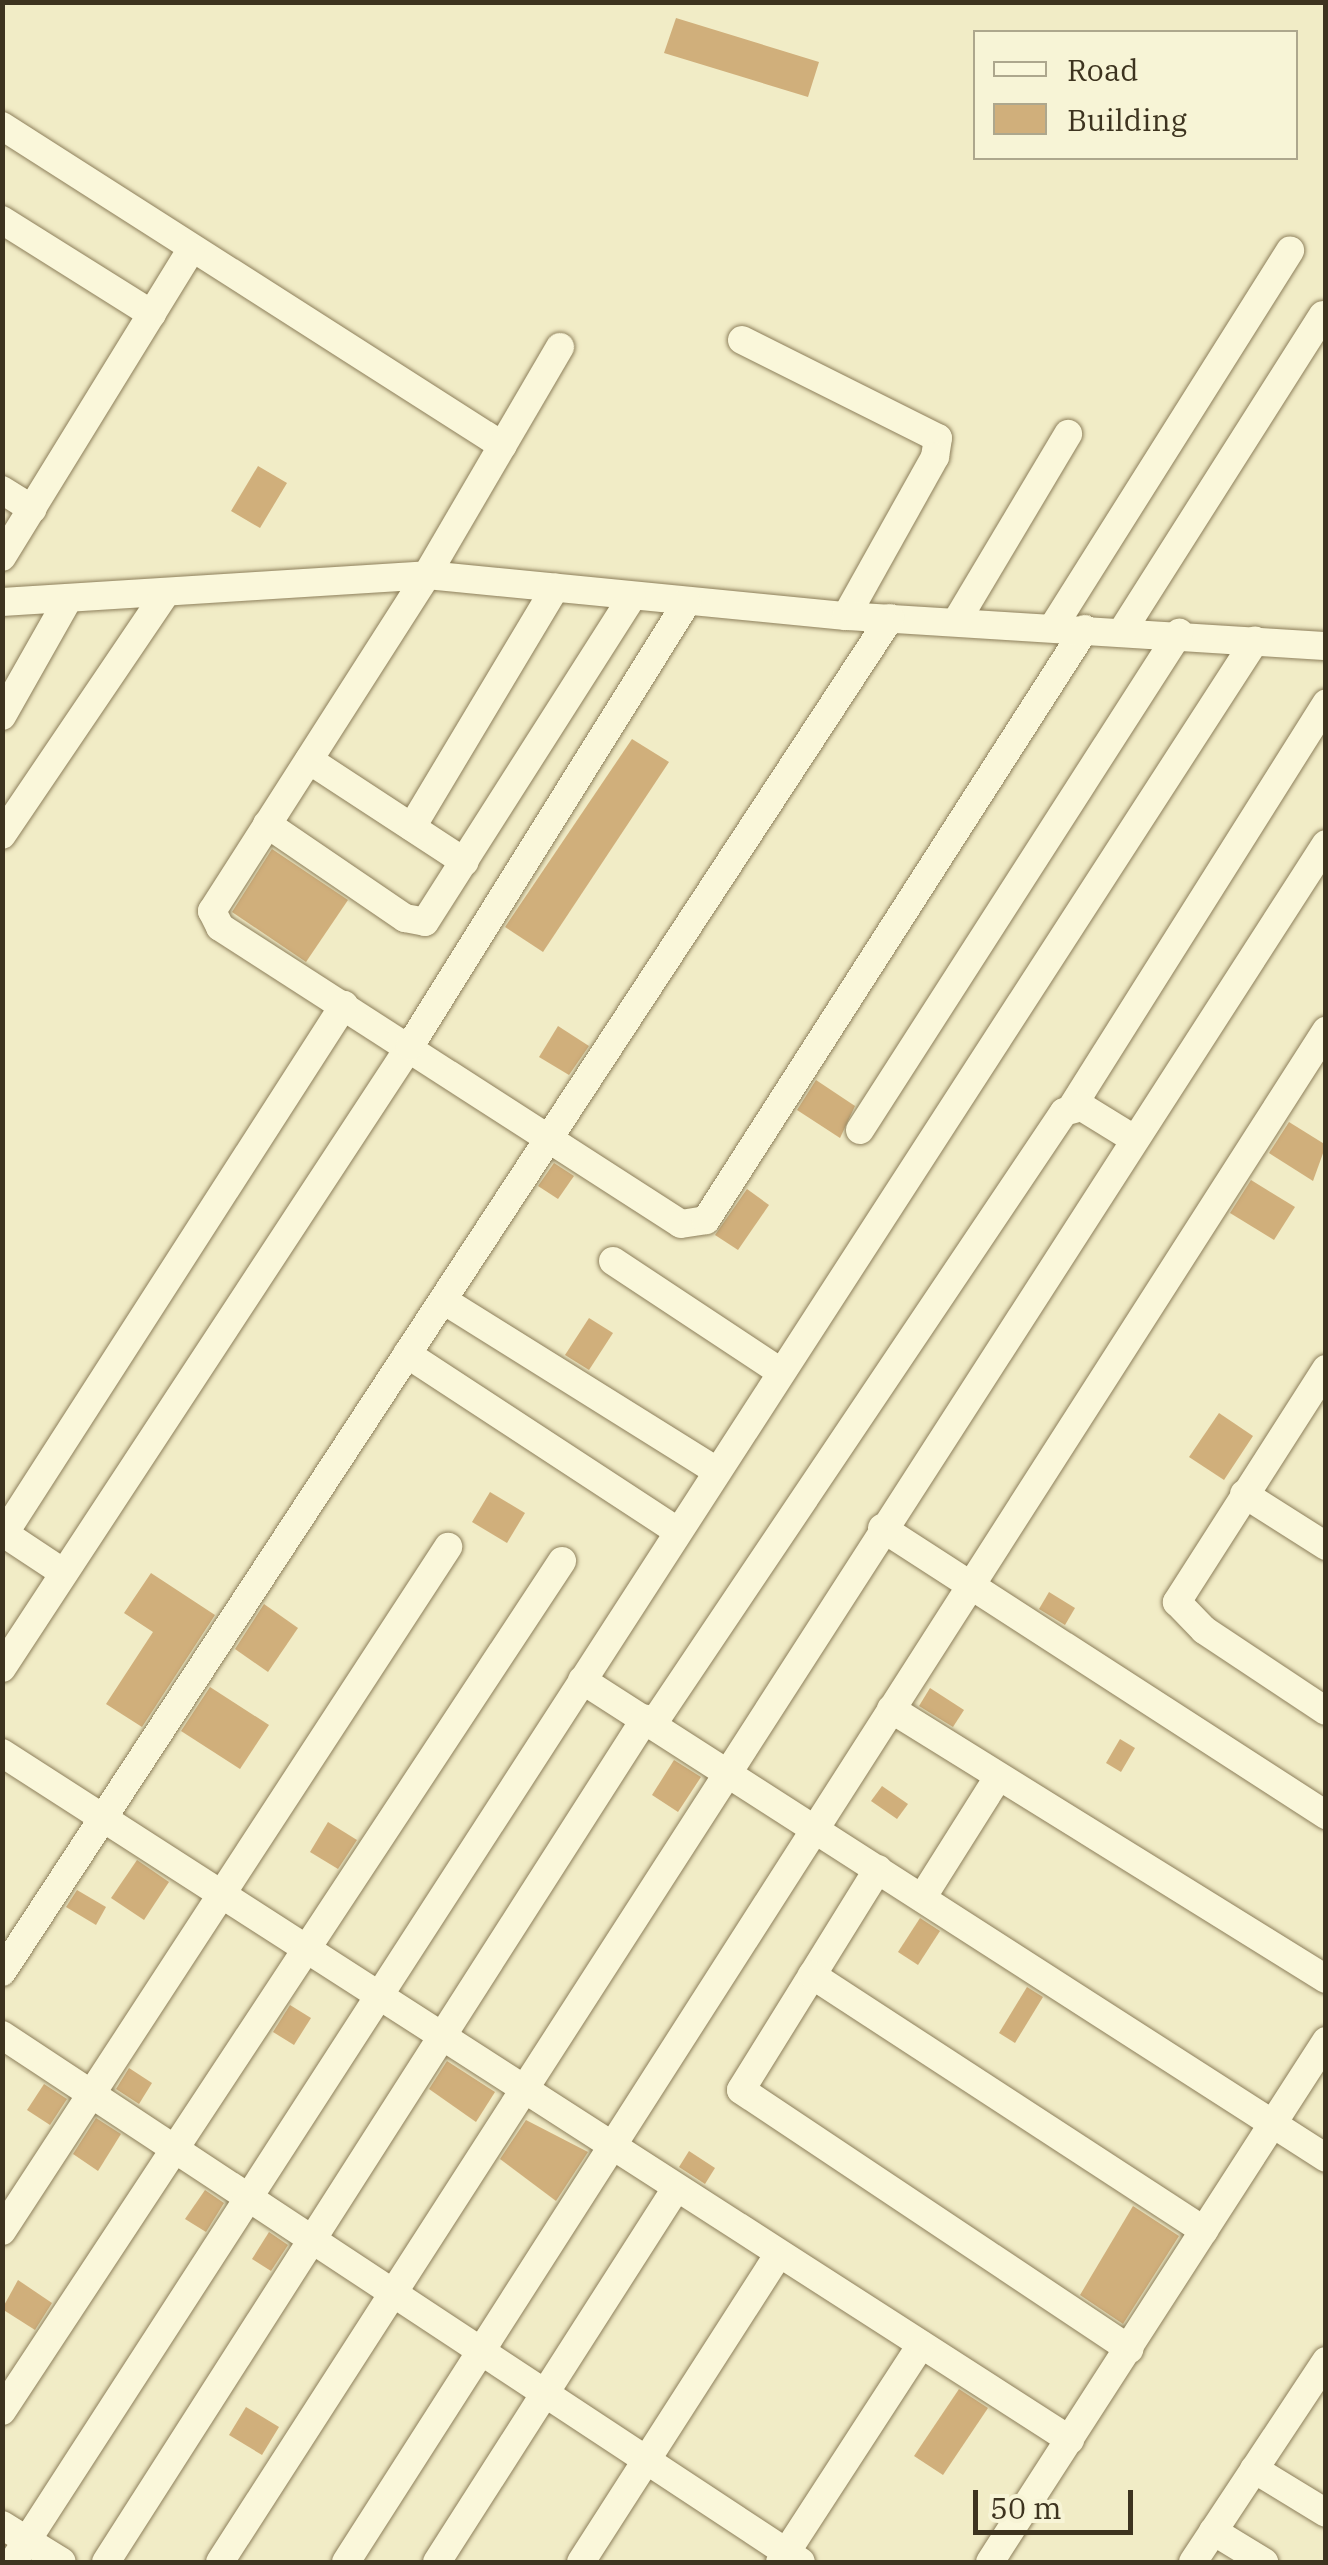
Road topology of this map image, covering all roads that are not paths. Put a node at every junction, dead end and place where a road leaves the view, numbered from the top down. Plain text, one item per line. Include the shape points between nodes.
1 (2, 126) edge
2 (2, 220) edge
3 (1290, 250) dead end
4 (190, 251) junction
5 (152, 314) junction
6 (1323, 315) dead end
7 (742, 340) dead end
8 (560, 347) dead end
9 (1068, 434) dead end
10 (503, 446) junction
11 (2, 490) edge
12 (32, 510) junction
13 (2, 557) edge
14 (427, 574) junction
15 (554, 588) junction
16 (164, 596) junction
17 (632, 597) junction
18 (2, 602) edge
19 (687, 602) junction
20 (66, 603) junction
21 (846, 616) junction
22 (890, 618) junction
23 (956, 622) junction
24 (1053, 627) junction
25 (1085, 629) junction
26 (1124, 630) junction
27 (1179, 634) junction
28 (1256, 641) junction
29 (1326, 646) edge
30 (1326, 703) edge
31 (2, 716) edge
32 (309, 760) junction
33 (267, 824) junction
34 (412, 827) junction
35 (2, 835) edge
36 (1326, 844) edge
37 (465, 862) junction
38 (344, 1005) junction
39 (1326, 1031) edge
40 (410, 1046) junction
41 (1072, 1106) junction
42 (860, 1130) dead end
43 (549, 1138) junction
44 (1134, 1139) junction
45 (613, 1261) dead end
46 (443, 1300) junction
47 (407, 1354) junction
48 (1325, 1371) edge
49 (781, 1372) junction
50 (717, 1472) junction
51 (1244, 1494) junction
52 (882, 1528) junction
53 (678, 1531) junction
54 (4, 1533) edge
55 (448, 1546) dead end
56 (1326, 1546) edge
57 (562, 1562) dead end
58 (64, 1574) junction
59 (974, 1583) junction
60 (2, 1668) edge
61 (582, 1680) junction
62 (891, 1709) junction
63 (1326, 1710) edge
64 (649, 1722) junction
65 (2, 1753) edge
66 (730, 1772) junction
67 (997, 1779) junction
68 (1326, 1815) edge
69 (104, 1818) junction
70 (813, 1827) junction
71 (878, 1869) junction
72 (221, 1894) junction
73 (922, 1898) junction
74 (301, 1948) junction
75 (2, 1972) edge
76 (812, 1975) junction
77 (1326, 1979) edge
78 (377, 1998) junction
79 (2, 2035) edge
80 (441, 2038) junction
81 (1326, 2041) edge
82 (526, 2092) junction
83 (91, 2095) junction
84 (1273, 2125) junction
85 (172, 2148) junction
86 (611, 2148) junction
87 (1326, 2158) edge
88 (676, 2188) junction
89 (248, 2198) junction
90 (2, 2231) edge
91 (1204, 2231) junction
92 (311, 2241) junction
93 (778, 2254) junction
94 (392, 2294) junction
95 (921, 2345) junction
96 (1129, 2348) junction
97 (480, 2352) junction
98 (1326, 2362) edge
99 (546, 2393) junction
100 (2, 2411) edge
101 (1070, 2440) junction
102 (646, 2460) junction
103 (1254, 2469) junction
104 (1321, 2502) edge
105 (2, 2525) edge
106 (1213, 2531) junction
107 (20, 2552) edge
108 (789, 2559) edge
109 (62, 2562) edge
110 (106, 2562) edge
111 (220, 2562) edge
112 (346, 2562) edge
113 (438, 2562) edge
114 (581, 2562) edge
115 (990, 2562) edge
116 (1192, 2562) edge
117 (1264, 2562) edge

1 - 4 street
2 - 5 street
3 - 24 street
4 - 5 street
4 - 10 street
5 - 12 street
6 - 26 street
7 - 21 street via 938,438 935,457
8 - 10 street
9 - 23 street
10 - 14 street
11 - 12 street
12 - 13 street
14 - 15 street
14 - 16 street
14 - 32 street
15 - 17 street
15 - 34 street
16 - 20 street
16 - 35 street
17 - 19 street
17 - 37 street
18 - 20 street
19 - 21 street
19 - 40 street
20 - 31 street
21 - 22 street
22 - 23 street
22 - 43 street
23 - 24 street
24 - 25 street
25 - 26 street
25 - 43 street via 706,1220 681,1224
26 - 27 street
27 - 28 street
27 - 42 street
28 - 29 street
28 - 49 street
30 - 41 street
32 - 33 street
32 - 34 street
33 - 37 street via 417,922 432,915
33 - 38 street via 218,900 214,921
34 - 37 street
36 - 44 street
38 - 40 street
38 - 54 street
39 - 59 street
40 - 43 street
40 - 58 street
41 - 44 street
41 - 64 street
43 - 46 street
44 - 52 street
45 - 49 street
46 - 47 street
46 - 50 street
47 - 53 street
47 - 69 street
48 - 51 street
49 - 50 street
50 - 53 street
51 - 56 street
51 - 63 street via 1178,1608
52 - 59 street
52 - 66 street
53 - 61 street
54 - 58 street
55 - 72 street
57 - 74 street
58 - 60 street
59 - 62 street
59 - 68 street
61 - 64 street
61 - 78 street
62 - 67 street
62 - 70 street
64 - 66 street
64 - 80 street
65 - 69 street
66 - 70 street
66 - 82 street
67 - 73 street
67 - 77 street
69 - 72 street
69 - 75 street
70 - 71 street
70 - 86 street
71 - 73 street
71 - 76 street
72 - 74 street
72 - 83 street
73 - 84 street
74 - 78 street
74 - 85 street
76 - 91 street
76 - 96 street via 744,2082 744,2095
78 - 80 street
78 - 89 street
79 - 83 street
80 - 82 street
80 - 92 street
81 - 84 street
82 - 86 street
82 - 94 street
83 - 85 street
83 - 90 street
84 - 87 street
84 - 91 street
85 - 89 street
85 - 100 street
86 - 88 street
86 - 97 street
88 - 93 street
88 - 99 street
89 - 92 street
89 - 107 street
91 - 96 street
92 - 94 street
92 - 110 street
93 - 95 street
93 - 102 street
94 - 97 street
94 - 111 street
95 - 101 street
95 - 108 street
96 - 101 street
97 - 99 street
97 - 112 street
98 - 103 street
99 - 102 street
99 - 113 street
101 - 115 street
102 - 108 street
102 - 114 street
103 - 104 street
103 - 106 street
105 - 107 street
106 - 116 street
106 - 117 street
107 - 109 street

